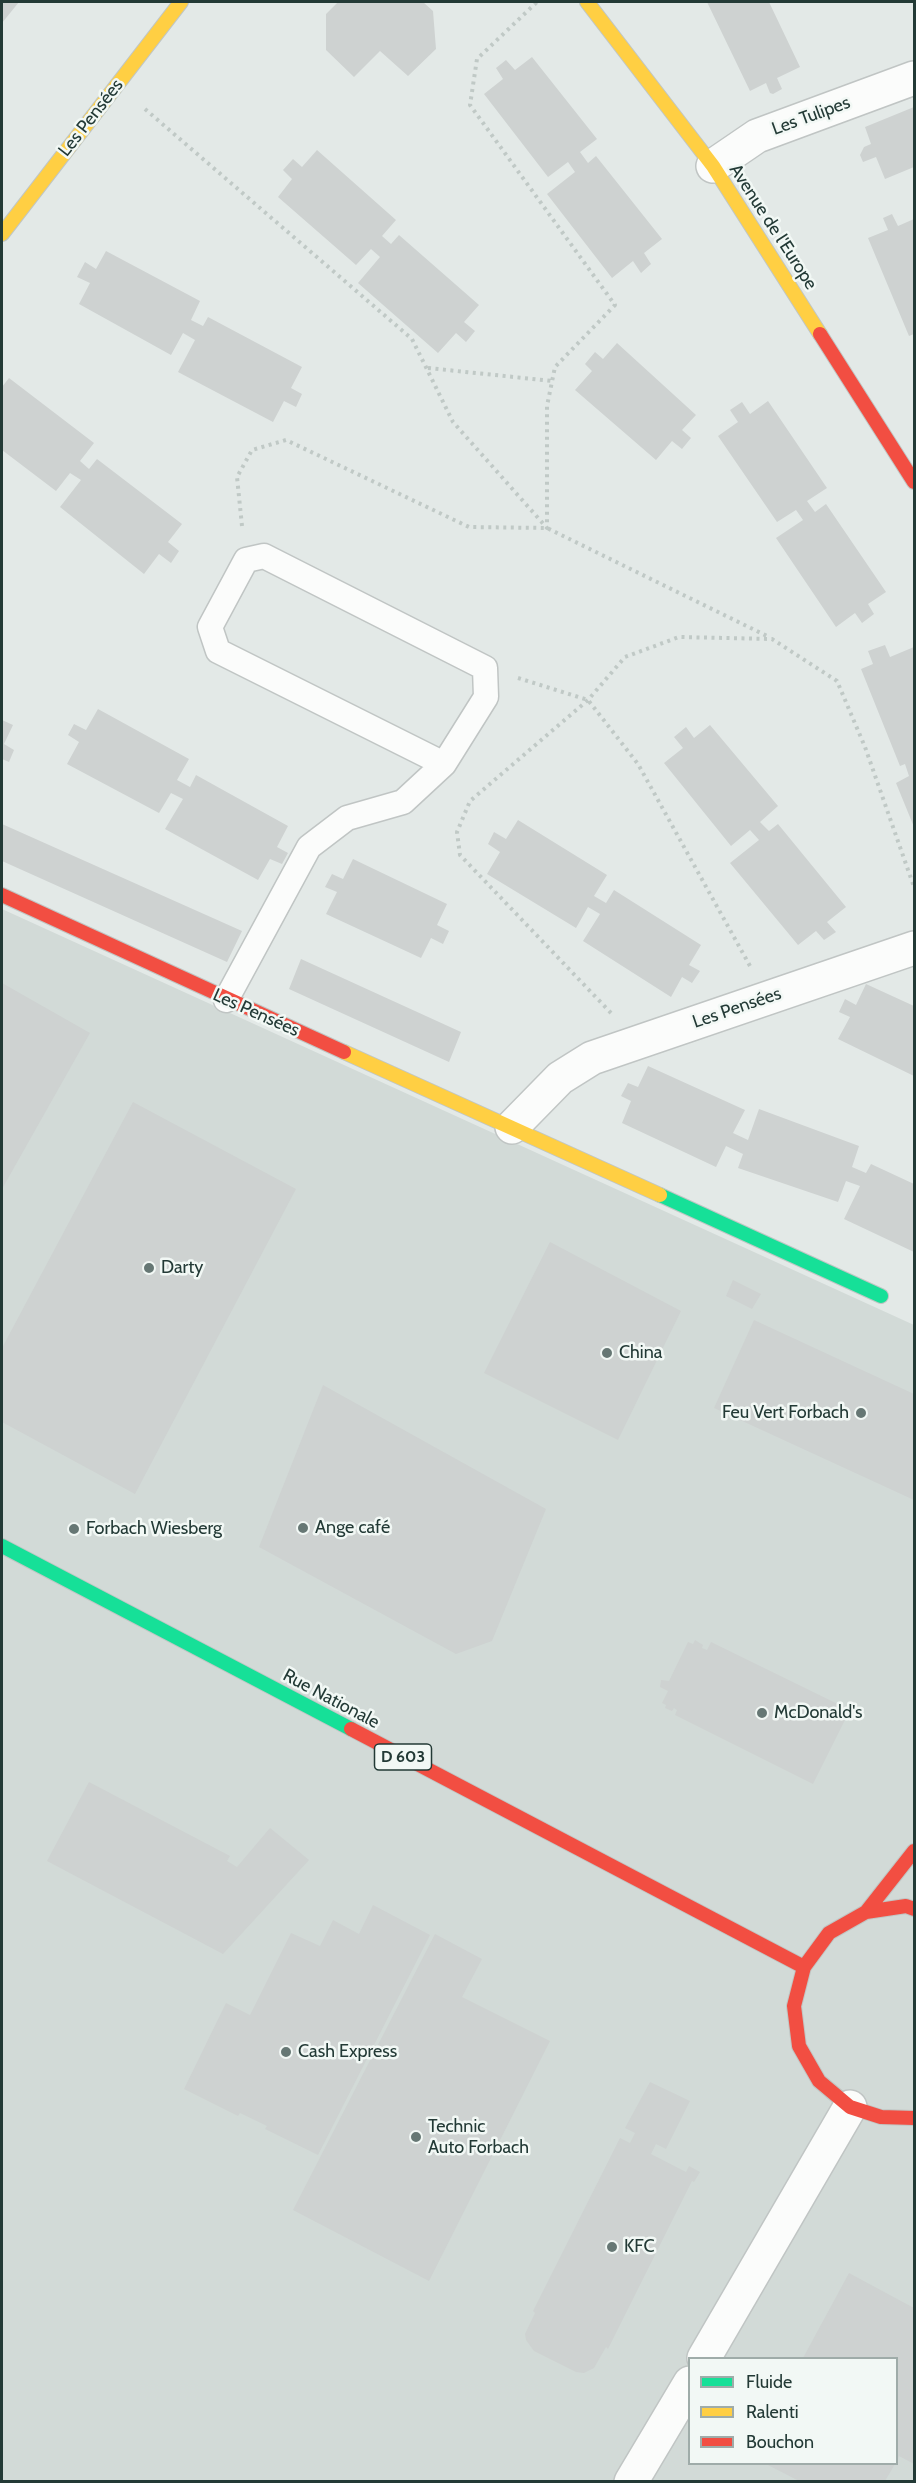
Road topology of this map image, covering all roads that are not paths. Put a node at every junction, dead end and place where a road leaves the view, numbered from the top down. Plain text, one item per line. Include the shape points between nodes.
1 (181, 2) edge
2 (587, 2) edge
3 (915, 78) edge
4 (712, 166) junction
5 (2, 234) edge
6 (915, 482) edge
7 (444, 764) junction
8 (2, 895) edge
9 (915, 948) edge
10 (226, 1000) junction
11 (512, 1127) junction
12 (881, 1296) dead end
13 (2, 1546) edge
14 (915, 1851) edge
15 (915, 1909) edge
16 (866, 1912) junction
17 (804, 1967) junction
18 (850, 2107) junction
19 (915, 2118) edge
20 (705, 2357) edge
21 (688, 2386) edge
22 (632, 2481) edge

1 - 5 street, Les Pensées
2 - 4 street, Avenue de l'Europe
3 - 4 street, Les Tulipes via 757,136
4 - 6 street, Avenue de l'Europe
7 - 7 lane via 486,697 485,668 264,556 246,560 210,627 218,651
7 - 10 lane via 403,802 347,818 309,847
8 - 10 street, Les Pensées
9 - 11 street, Les Pensées via 592,1058 560,1078
10 - 11 street, Les Pensées
11 - 12 street, Les Pensées
13 - 17 street, Rue Nationale / D 603
14 - 16 street
15 - 16 street via 906,1906
16 - 17 street via 829,1933
17 - 18 street via 794,2006 799,2046 819,2081
18 - 19 street via 881,2117
18 - 20 street
21 - 22 street

